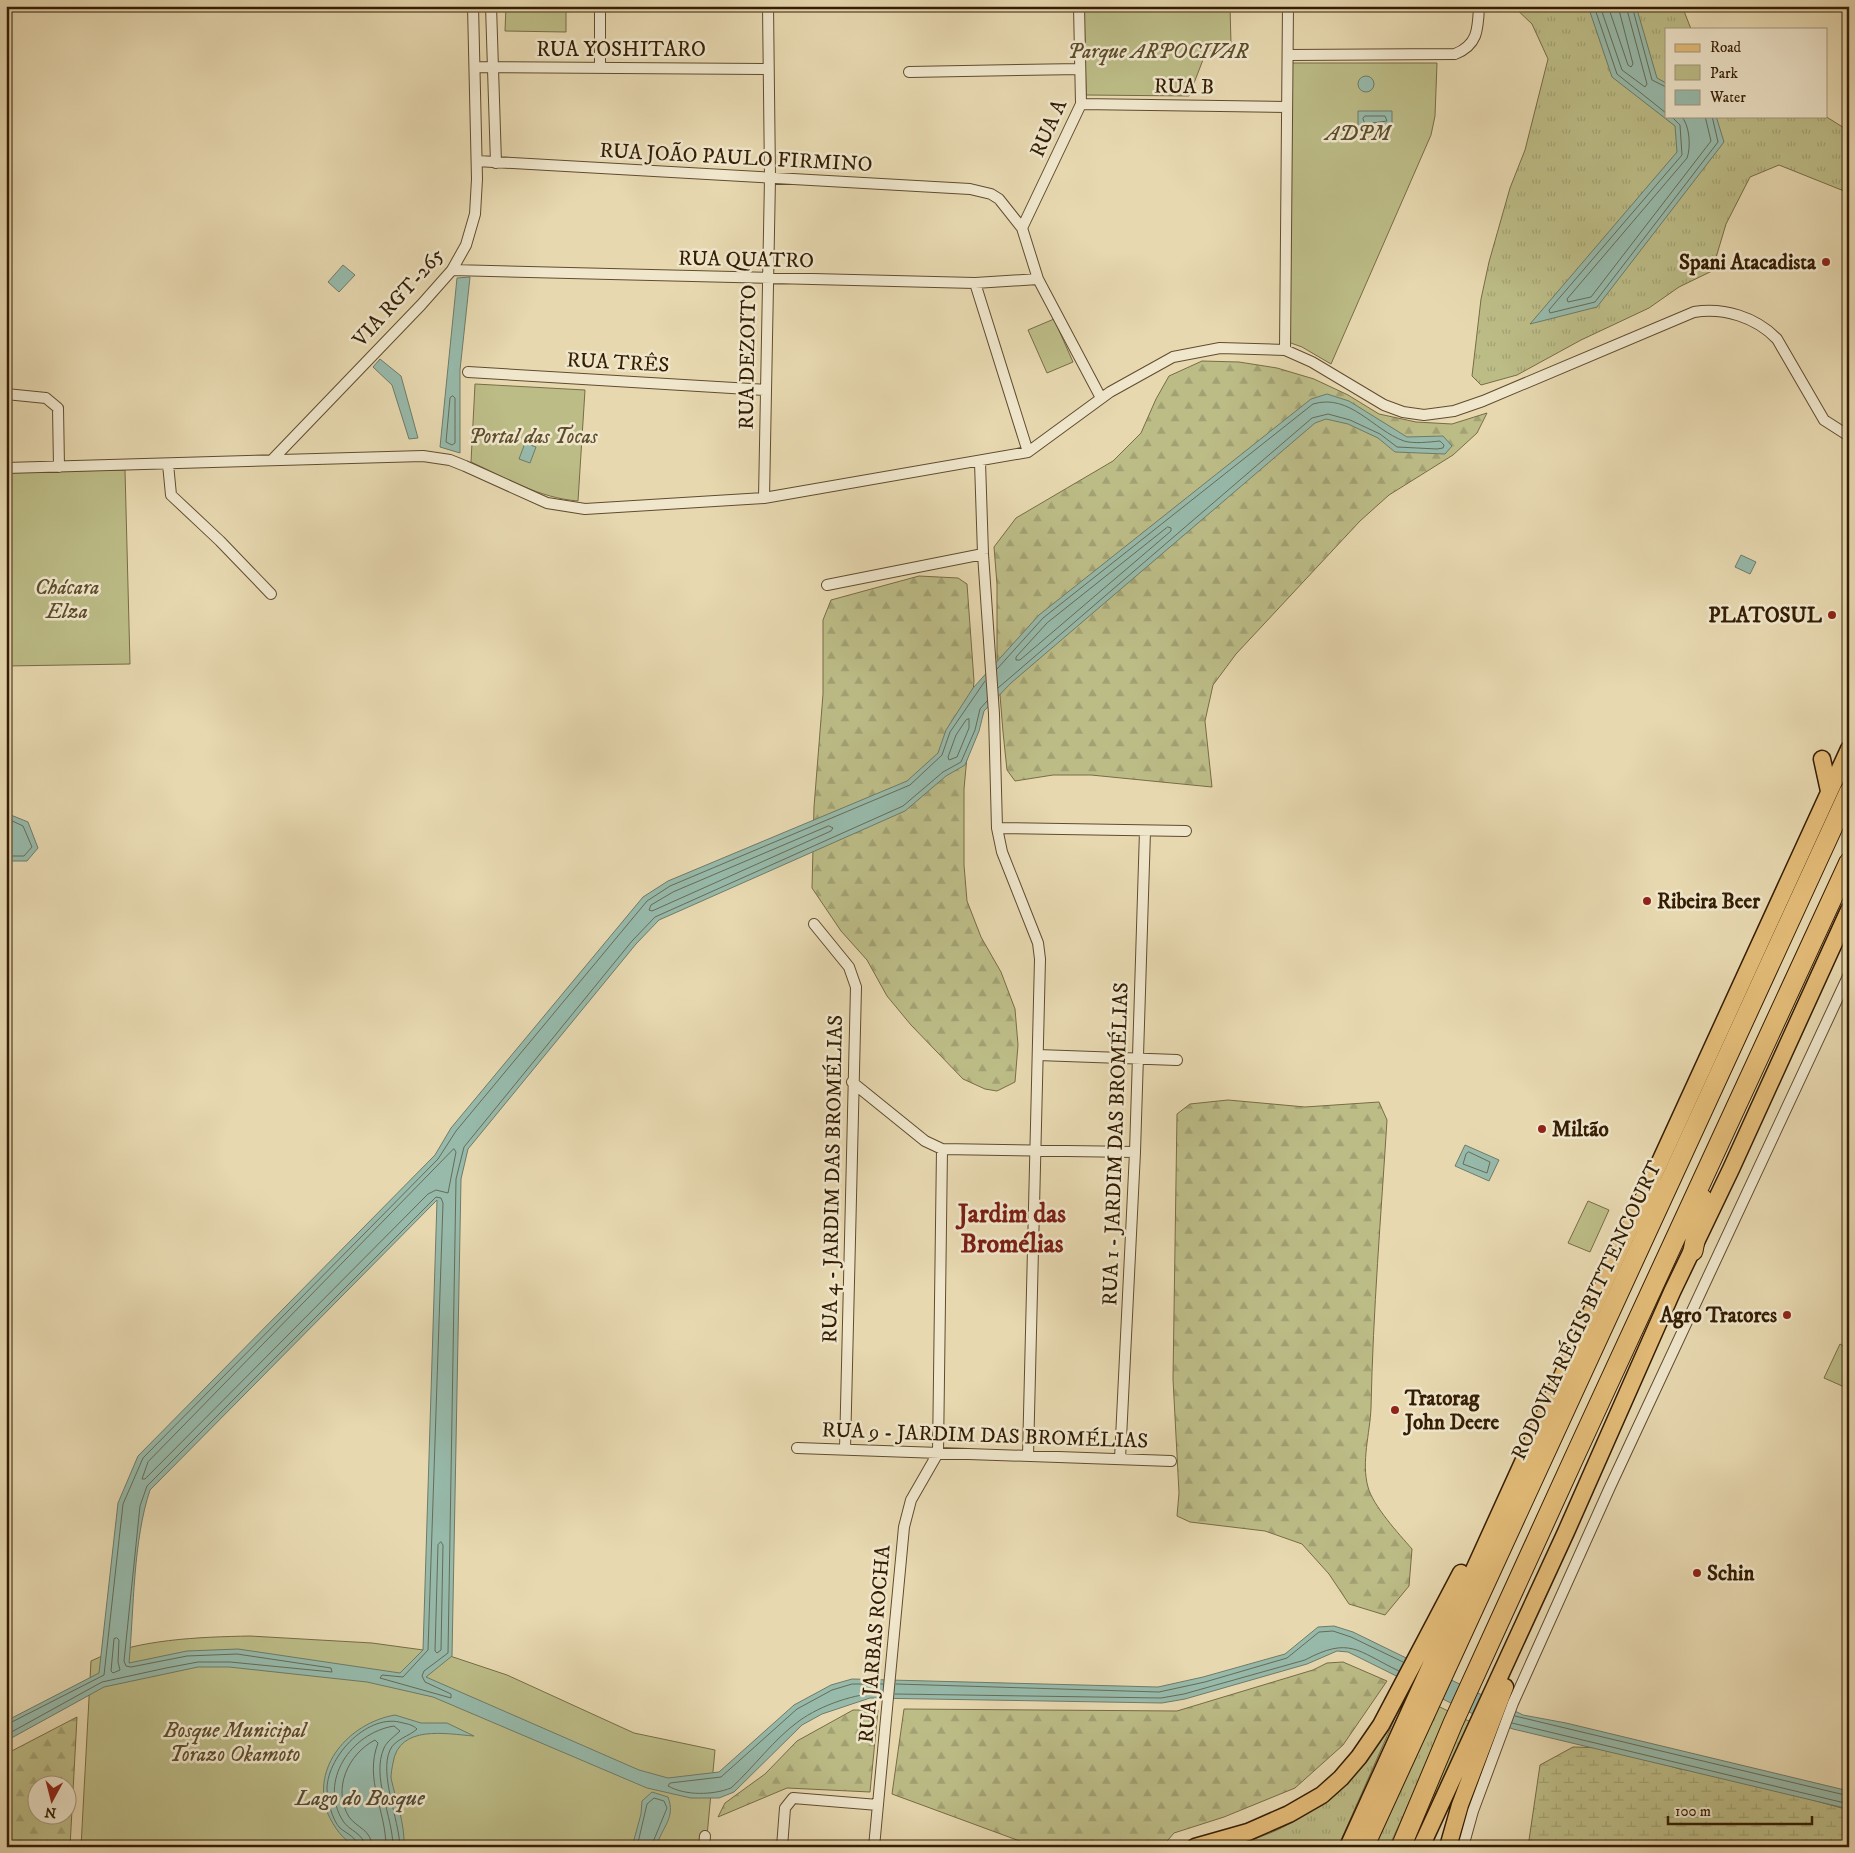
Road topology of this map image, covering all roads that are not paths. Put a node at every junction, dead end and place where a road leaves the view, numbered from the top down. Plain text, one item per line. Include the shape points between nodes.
1 (473, 6) edge
2 (491, 6) edge
3 (600, 6) edge
4 (768, 6) edge
5 (1079, 6) edge
6 (1288, 6) edge
7 (1479, 6) edge
8 (1288, 55) junction
9 (475, 67) junction
10 (493, 67) junction
11 (600, 67) junction
12 (767, 69) junction
13 (1080, 69) junction
14 (909, 72) dead end
15 (1081, 104) junction
16 (1287, 107) junction
17 (477, 162) junction
18 (496, 163) junction
19 (770, 178) junction
20 (1022, 228) junction
21 (452, 270) junction
22 (767, 279) junction
23 (1038, 280) junction
24 (975, 283) junction
25 (1285, 350) junction
26 (468, 372) dead end
27 (766, 390) junction
28 (6, 394) edge
29 (1101, 398) junction
30 (1849, 436) edge
31 (1028, 452) junction
32 (272, 460) junction
33 (980, 462) junction
34 (168, 464) junction
35 (59, 467) junction
36 (6, 468) edge
37 (764, 498) junction
38 (983, 554) junction
39 (827, 585) dead end
40 (271, 594) dead end
41 (1849, 749) edge
42 (1822, 760) dead end
43 (1829, 791) junction
44 (1849, 792) edge
45 (997, 828) junction
46 (1145, 831) junction
47 (1186, 832) dead end
48 (1849, 862) edge
49 (1849, 910) edge
50 (814, 924) dead end
51 (1849, 974) edge
52 (1038, 1055) junction
53 (1138, 1059) junction
54 (1177, 1060) dead end
55 (852, 1082) junction
56 (1690, 1137) junction
57 (942, 1149) junction
58 (1035, 1150) junction
59 (1134, 1152) junction
60 (1709, 1169) junction
61 (1634, 1222) junction
62 (1693, 1251) junction
63 (797, 1448) dead end
64 (845, 1449) junction
65 (938, 1453) junction
66 (1028, 1456) junction
67 (1120, 1459) junction
68 (1172, 1461) dead end
69 (1429, 1667) junction
70 (1501, 1699) junction
71 (1418, 1710) junction
72 (1486, 1738) junction
73 (878, 1805) junction
74 (782, 1847) edge
75 (874, 1847) edge
76 (1195, 1847) edge
77 (1348, 1847) edge
78 (1364, 1847) edge
79 (1401, 1847) edge
80 (1421, 1847) edge
81 (1448, 1847) edge
82 (1464, 1847) edge

1 - 9 street, VIA RGT-265
2 - 10 street
3 - 11 street
4 - 12 street, RUA DEZOITO
5 - 13 street, RUA A
6 - 8 street
7 - 8 street via 1473,42 1464,50 1442,56
8 - 16 street
9 - 10 street, RUA YOSHITARO
9 - 17 street, VIA RGT-265
10 - 11 street, RUA YOSHITARO
10 - 18 street
11 - 12 street, RUA YOSHITARO
12 - 19 street, RUA DEZOITO
13 - 14 street
13 - 15 street, RUA A
15 - 16 street, RUA B
15 - 20 street, RUA A
16 - 25 street
17 - 18 street, RUA JOÃO PAULO FIRMINO
17 - 21 street, VIA RGT-265 via 475,214 466,245
18 - 19 street, RUA JOÃO PAULO FIRMINO
19 - 20 street, RUA JOÃO PAULO FIRMINO via 970,189 999,199
19 - 22 street, RUA DEZOITO
20 - 23 street
21 - 22 street, RUA QUATRO
21 - 32 street, VIA RGT-265
22 - 24 street, RUA QUATRO
22 - 27 street, RUA DEZOITO
23 - 24 street, RUA QUATRO
23 - 29 street
24 - 31 street
25 - 29 street via 1235,348 1184,353
25 - 30 street via 1312,362 1384,405 1424,415 1454,411 1482,401 1694,312 1717,311 1751,320 1770,332 1824,420
26 - 27 street, RUA TRÊS
27 - 37 street, RUA DEZOITO
28 - 35 street via 46,398 58,408
29 - 31 street
31 - 33 street
32 - 34 street
32 - 37 street via 433,457 465,466 547,503 585,510
33 - 37 street
33 - 38 street
34 - 35 street
34 - 40 street via 171,495
35 - 36 street
38 - 39 street
38 - 45 street via 994,714
41 - 43 main road
42 - 43 main road
43 - 61 main road via 1653,1172
44 - 56 highway, RODOVIA RÉGIS BITTENCOURT
45 - 46 street
45 - 52 street via 1002,852 1038,943
46 - 47 street
46 - 53 street, RUA 1 - JARDIM DAS BROMÉLIAS
48 - 60 highway
49 - 62 main road
50 - 55 street, RUA 4 - JARDIM DAS BROMÉLIAS via 854,979
51 - 70 street via 1610,1487
52 - 53 street
52 - 58 street
53 - 54 street
53 - 59 street, RUA 1 - JARDIM DAS BROMÉLIAS
55 - 57 street via 925,1141
55 - 64 street, RUA 4 - JARDIM DAS BROMÉLIAS
56 - 61 highway
56 - 69 highway, RODOVIA RÉGIS BITTENCOURT
57 - 58 street
57 - 65 street
58 - 59 street
58 - 66 street
59 - 67 street, RUA 1 - JARDIM DAS BROMÉLIAS
60 - 62 highway
60 - 79 highway via 1453,1723
61 - 69 main road
62 - 70 main road via 1566,1532
63 - 64 street, RUA 9 - JARDIM DAS BROMÉLIAS
64 - 65 street, RUA 9 - JARDIM DAS BROMÉLIAS
65 - 66 street, RUA 9 - JARDIM DAS BROMÉLIAS
65 - 73 street, RUA JARBAS ROCHA via 914,1493 906,1517
66 - 67 street, RUA 9 - JARDIM DAS BROMÉLIAS
67 - 68 street, RUA 9 - JARDIM DAS BROMÉLIAS
69 - 71 highway, RODOVIA RÉGIS BITTENCOURT
69 - 76 main road via 1396,1696 1359,1758 1322,1795 1248,1832
70 - 72 main road
71 - 77 main road
71 - 78 highway, RODOVIA RÉGIS BITTENCOURT
72 - 80 main road
72 - 81 main road
72 - 82 street
73 - 74 street via 789,1800 785,1808
73 - 75 street, RUA JARBAS ROCHA

